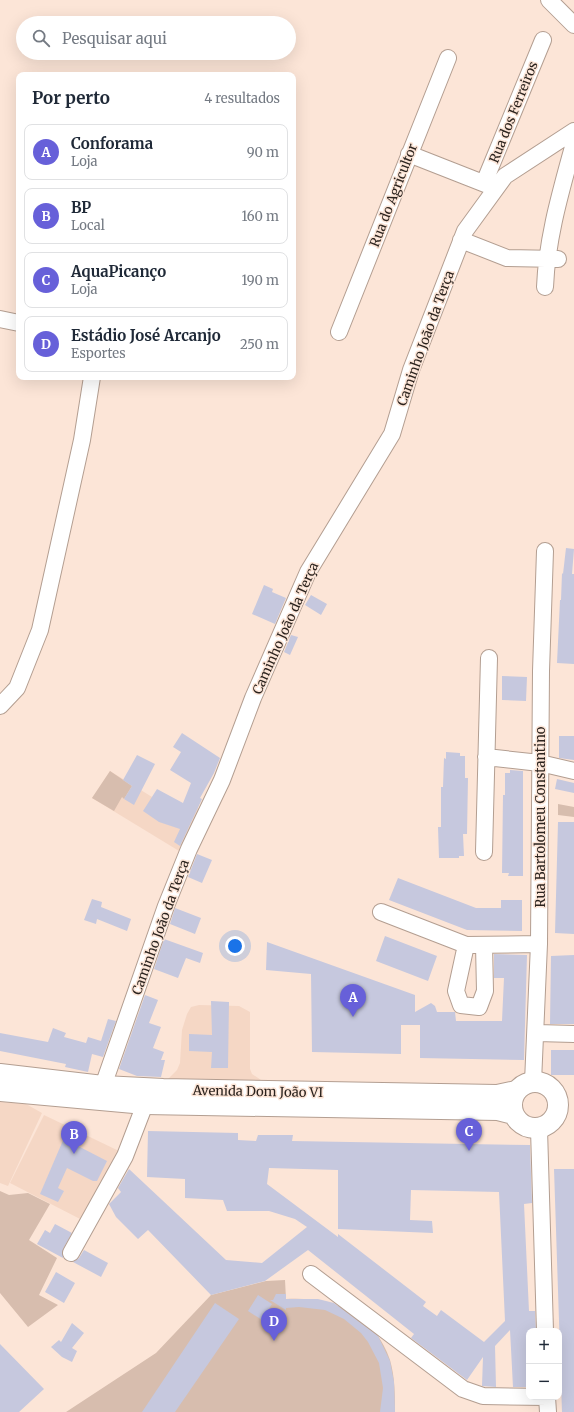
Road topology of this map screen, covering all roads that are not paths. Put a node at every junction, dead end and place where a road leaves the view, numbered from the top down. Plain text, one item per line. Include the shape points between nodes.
1 (549, 0) edge
2 (574, 25) edge
3 (542, 40) dead end
4 (448, 58) dead end
5 (574, 131) edge
6 (574, 143) edge
7 (409, 154) junction
8 (490, 186) junction
9 (461, 240) junction
10 (552, 259) junction
11 (545, 287) dead end
12 (0, 319) edge
13 (16, 322) edge
14 (339, 332) dead end
15 (92, 380) edge
16 (545, 551) dead end
17 (489, 658) dead end
18 (0, 706) edge
19 (486, 757) junction
20 (540, 764) junction
21 (574, 771) edge
22 (484, 852) dead end
23 (381, 912) dead end
24 (539, 944) junction
25 (466, 945) junction
26 (484, 945) junction
27 (537, 1032) junction
28 (574, 1034) edge
29 (0, 1074) edge
30 (103, 1086) junction
31 (525, 1086) junction
32 (0, 1091) edge
33 (554, 1092) junction
34 (574, 1097) edge
35 (145, 1104) junction
36 (565, 1112) edge
37 (513, 1114) junction
38 (539, 1129) junction
39 (71, 1253) dead end
40 (310, 1274) dead end
41 (545, 1328) edge
42 (526, 1397) edge
43 (547, 1400) edge
44 (548, 1412) edge

1 - 2 street
3 - 8 street, Rua dos Ferreiros
4 - 7 street, Rua do Agricultor
5 - 8 street, Caminho João da Terça
6 - 10 street via 551,228
7 - 8 street
7 - 14 street, Rua do Agricultor
8 - 9 street, Caminho João da Terça
9 - 10 street via 507,258
9 - 30 street, Caminho João da Terça via 411,370 392,434 308,572 253,698 222,780 189,849 166,906
10 - 11 street
12 - 13 street
15 - 18 street via 82,440 40,630 17,688
16 - 20 street, Rua Bartolomeu Constantino
17 - 19 street
19 - 20 street
19 - 22 street
20 - 21 street
20 - 24 street, Rua Bartolomeu Constantino
23 - 25 street
24 - 26 street
24 - 27 street, Rua Bartolomeu Constantino
25 - 26 street
25 - 26 street via 456,990 461,1005 479,1007 485,991
27 - 28 street
27 - 31 street, Rua Bartolomeu Constantino
29 - 30 main road, Avenida Dom João VI
30 - 31 main road, Avenida Dom João VI via 497,1095
31 - 33 main road via 545,1084
31 - 37 main road via 511,1103
32 - 35 main road, Avenida Dom João VI
33 - 34 main road
33 - 36 main road
35 - 37 main road, Avenida Dom João VI via 498,1110
35 - 39 street via 125,1156
36 - 38 main road
37 - 38 main road via 524,1126
38 - 41 street
40 - 42 street via 463,1389 483,1396
43 - 44 street

